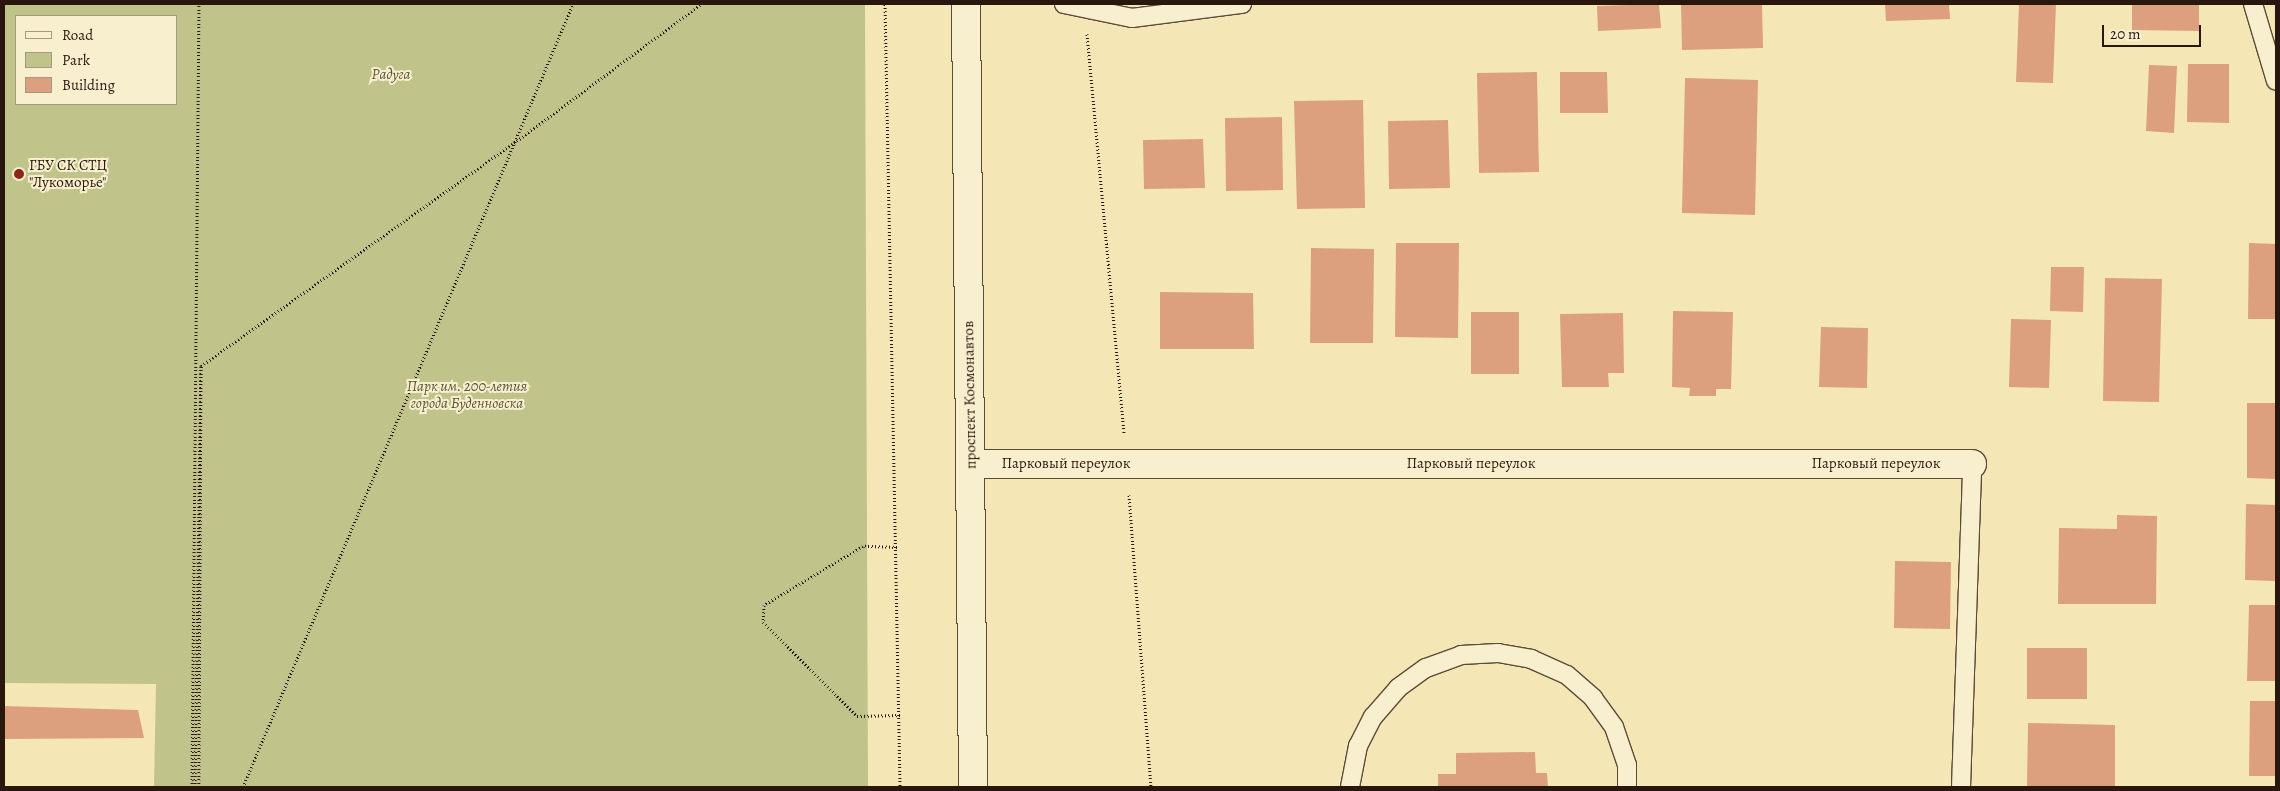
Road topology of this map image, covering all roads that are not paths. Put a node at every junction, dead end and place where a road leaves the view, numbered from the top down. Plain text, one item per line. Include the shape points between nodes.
1 (966, 4) edge
2 (1064, 4) edge
3 (1242, 4) edge
4 (2253, 4) edge
5 (2276, 81) edge
6 (970, 464) junction
7 (1972, 464) joint
8 (973, 787) edge
9 (1350, 787) edge
10 (1627, 787) edge
11 (1961, 787) edge

1 - 6 street, проспект Космонавтов
2 - 3 lane via 1132,18
4 - 5 lane
6 - 7 street, Парковый переулок
6 - 8 street, проспект Космонавтов
7 - 11 lane
9 - 10 lane via 1358,746 1373,717 1398,688 1426,668 1460,655 1498,653 1532,659 1567,676 1593,698 1614,727 1627,765

